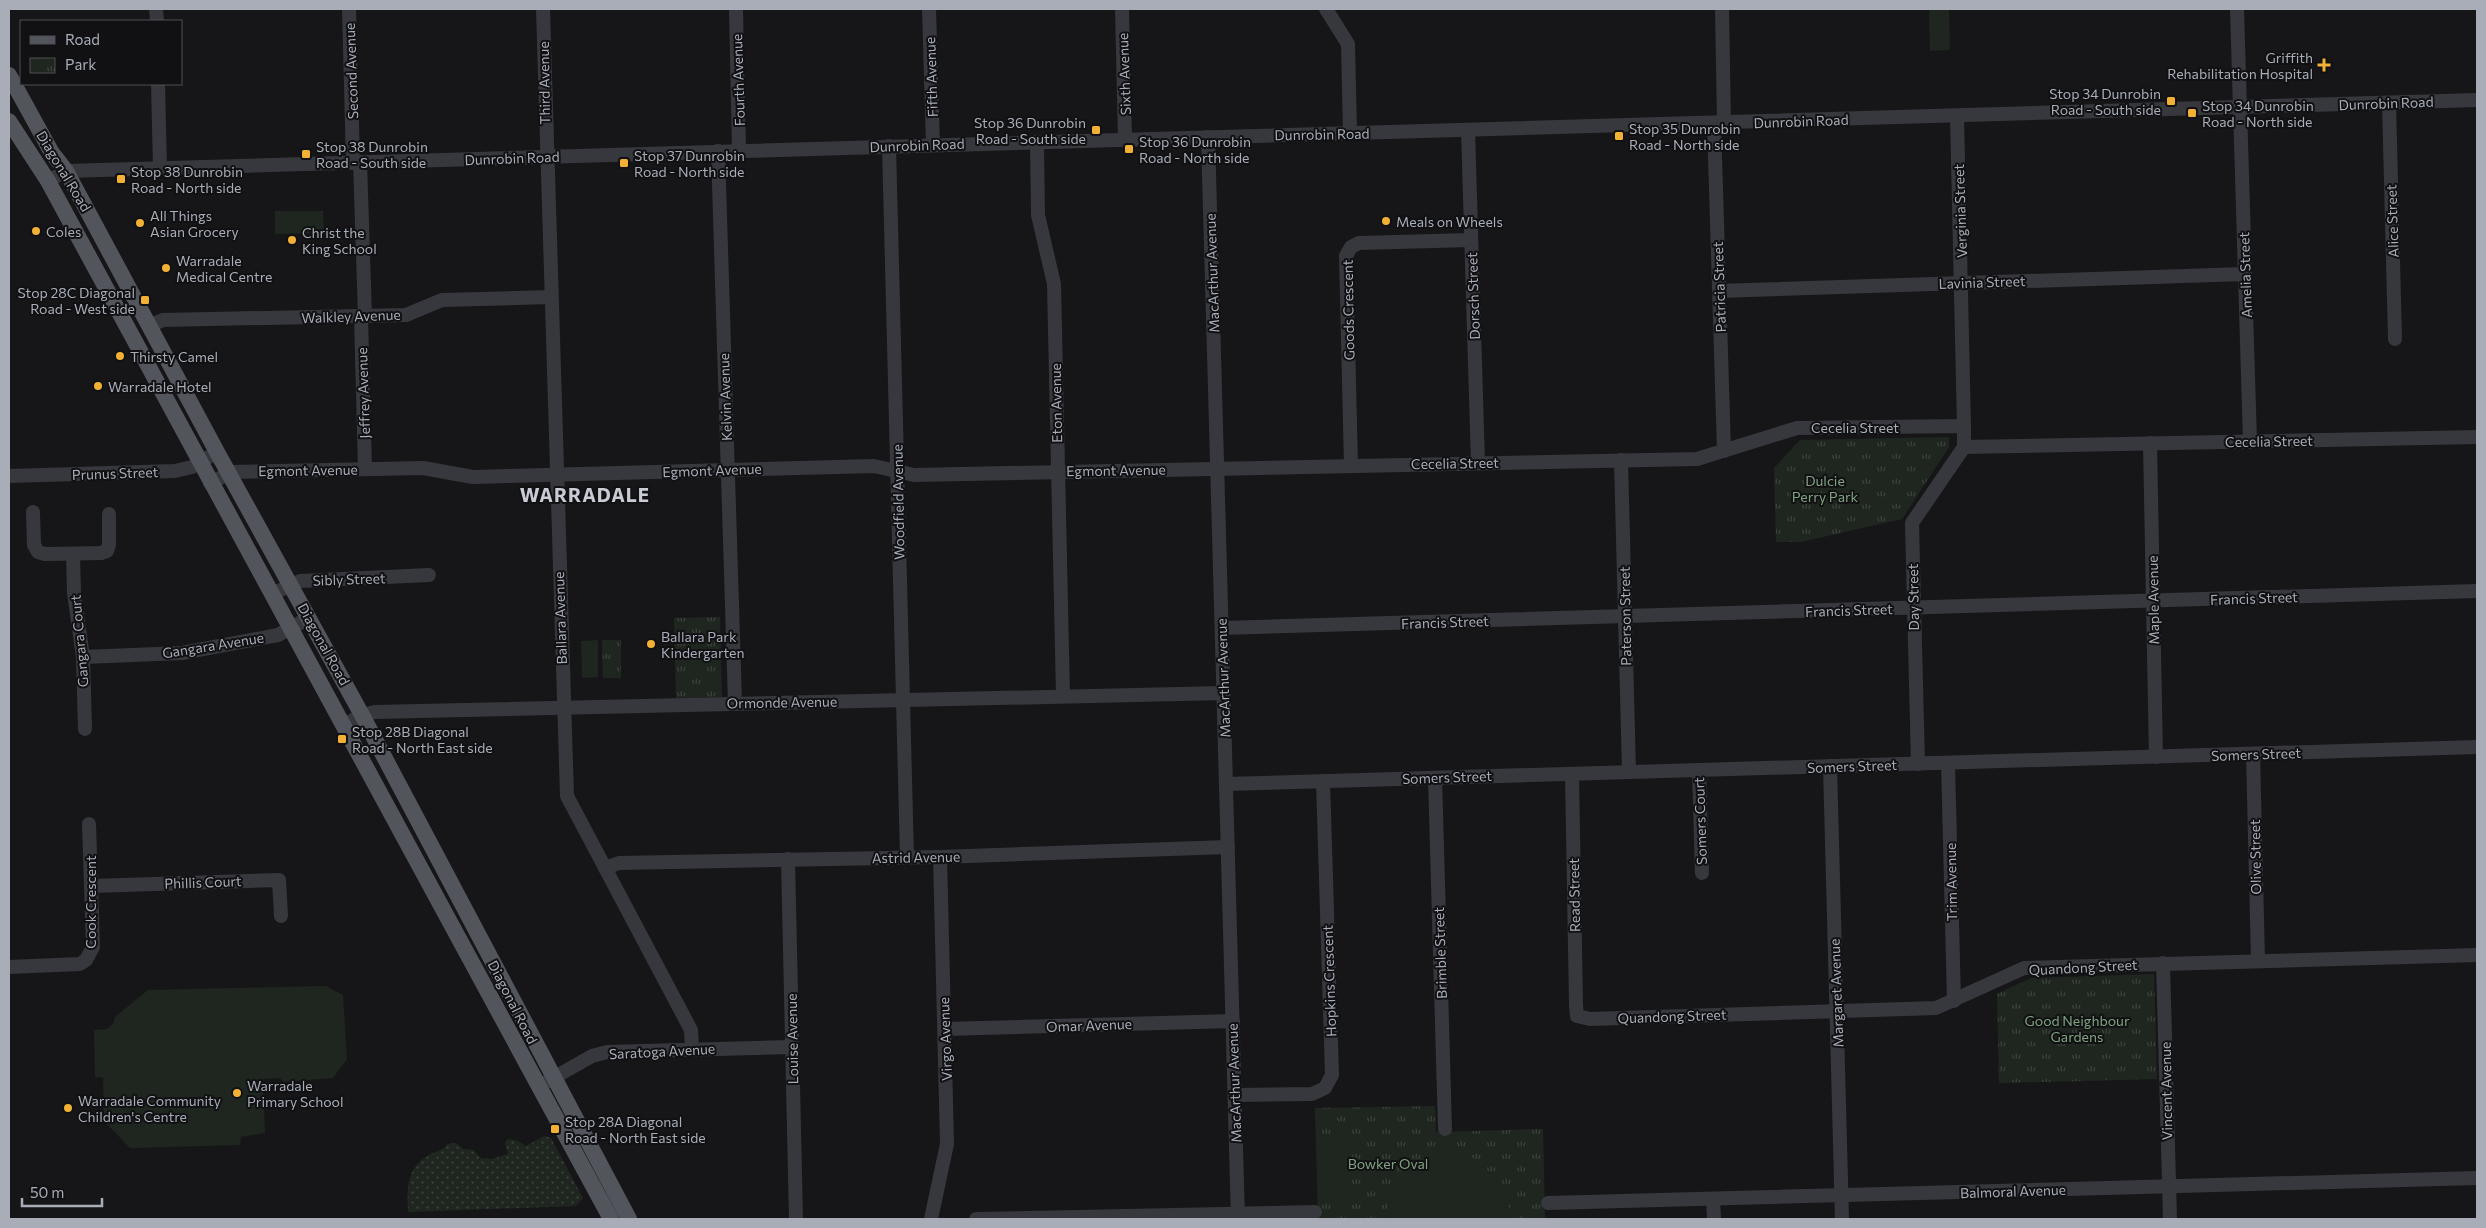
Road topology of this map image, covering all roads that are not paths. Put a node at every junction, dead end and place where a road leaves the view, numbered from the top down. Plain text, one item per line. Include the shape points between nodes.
1 (349, 9) edge
2 (543, 9) edge
3 (736, 9) edge
4 (929, 9) edge
5 (1122, 9) edge
6 (1326, 9) edge
7 (1722, 9) edge
8 (2237, 9) edge
9 (9, 75) edge
10 (158, 85) edge
11 (2477, 100) edge
12 (2389, 103) junction
13 (2240, 108) junction
14 (1957, 116) junction
15 (9, 121) edge
16 (1719, 123) junction
17 (1468, 130) junction
18 (1350, 133) junction
19 (1208, 136) junction
20 (1126, 139) junction
21 (1037, 142) junction
22 (933, 145) junction
23 (889, 146) junction
24 (718, 151) junction
25 (739, 151) junction
26 (546, 157) junction
27 (357, 162) junction
28 (160, 168) junction
29 (66, 171) junction
30 (48, 181) junction
31 (1472, 240) junction
32 (2245, 274) junction
33 (1962, 283) junction
34 (1719, 291) junction
35 (551, 297) junction
36 (363, 317) junction
37 (149, 326) junction
38 (2395, 339) dead end
39 (1964, 426) junction
40 (2477, 437) edge
41 (2250, 442) junction
42 (2150, 443) junction
43 (1964, 447) junction
44 (1724, 451) junction
45 (217, 452) junction
46 (1621, 460) junction
47 (1478, 463) junction
48 (200, 464) junction
49 (1351, 466) junction
50 (1217, 468) junction
51 (365, 469) junction
52 (727, 470) junction
53 (229, 472) junction
54 (897, 472) junction
55 (1058, 472) junction
56 (556, 475) junction
57 (9, 476) edge
58 (210, 483) junction
59 (33, 512) dead end
60 (109, 514) dead end
61 (73, 554) junction
62 (430, 575) dead end
63 (290, 584) junction
64 (2477, 591) edge
65 (272, 594) junction
66 (2153, 601) junction
67 (1913, 608) junction
68 (1625, 616) junction
69 (309, 618) junction
70 (1222, 628) junction
71 (290, 630) junction
72 (83, 657) junction
73 (1223, 693) junction
74 (1063, 696) junction
75 (903, 700) junction
76 (735, 703) junction
77 (562, 707) junction
78 (362, 715) junction
79 (344, 724) junction
80 (85, 729) dead end
81 (2477, 747) edge
82 (2253, 754) junction
83 (2156, 757) junction
84 (1948, 763) junction
85 (1918, 764) junction
86 (1830, 766) junction
87 (1699, 770) junction
88 (1628, 772) junction
89 (1572, 774) junction
90 (1435, 778) junction
91 (1323, 781) junction
92 (1226, 784) junction
93 (89, 824) dead end
94 (1228, 847) junction
95 (907, 857) junction
96 (940, 857) junction
97 (788, 859) junction
98 (605, 868) junction
99 (1702, 872) dead end
100 (91, 886) junction
101 (462, 900) junction
102 (444, 908) junction
103 (281, 916) dead end
104 (2477, 955) edge
105 (2258, 960) junction
106 (2164, 963) junction
107 (9, 966) edge
108 (1954, 1001) junction
109 (1836, 1010) junction
110 (1577, 1016) joint
111 (1233, 1021) junction
112 (944, 1029) junction
113 (792, 1047) junction
114 (692, 1049) junction
115 (546, 1081) junction
116 (1235, 1095) junction
117 (1445, 1129) dead end
118 (2477, 1178) edge
119 (2169, 1186) junction
120 (1841, 1196) junction
121 (1713, 1199) junction
122 (1548, 1203) dead end
123 (1315, 1212) dead end
124 (1238, 1216) edge
125 (619, 1218) edge
126 (796, 1219) edge
127 (931, 1219) edge
128 (976, 1219) edge
129 (1714, 1219) edge
130 (1842, 1219) edge
131 (2170, 1219) edge

1 - 27 street, Second Avenue
2 - 26 street, Third Avenue
3 - 25 street, Fourth Avenue
4 - 22 street, Fifth Avenue
5 - 20 street, Sixth Avenue
6 - 18 street via 1348,44
7 - 16 street, Patricia Street
8 - 13 street, Amelia Street
9 - 29 main road, Diagonal Road via 52,154
10 - 28 street
11 - 12 street, Dunrobin Road
12 - 13 street, Dunrobin Road
12 - 38 street, Alice Street
13 - 14 street, Dunrobin Road
13 - 32 street, Amelia Street
14 - 16 street, Dunrobin Road
14 - 33 street, Verginia Street
15 - 30 main road, Diagonal Road
16 - 17 street, Dunrobin Road
16 - 34 street, Patricia Street
17 - 18 street, Dunrobin Road
17 - 31 street, Dorsch Street
18 - 19 street, Dunrobin Road
19 - 20 street, Dunrobin Road
19 - 50 street, MacArthur Avenue
20 - 21 street, Dunrobin Road
21 - 22 street, Dunrobin Road
21 - 55 street, Eton Avenue via 1038,215 1054,284
22 - 23 street, Dunrobin Road
23 - 25 street, Dunrobin Road
23 - 54 street, Woodfield Avenue
24 - 25 street, Dunrobin Road
24 - 26 street, Dunrobin Road
24 - 52 street, Kelvin Avenue
26 - 27 street, Dunrobin Road
26 - 35 street, Ballara Avenue
27 - 28 street, Dunrobin Road
27 - 36 street, Jeffrey Avenue
28 - 29 street, Dunrobin Road
29 - 30 street, Dunrobin Road
29 - 37 main road, Diagonal Road
30 - 48 main road, Diagonal Road
31 - 47 street, Dorsch Street
31 - 49 street, Goods Crescent via 1359,243 1350,247 1346,256
32 - 33 street, Lavinia Street
32 - 41 street, Amelia Street
33 - 34 street, Lavinia Street
33 - 39 street, Verginia Street
34 - 44 street, Patricia Street
35 - 36 street, Walkley Avenue via 442,300 406,315
35 - 56 street, Ballara Avenue
36 - 37 street, Walkley Avenue via 163,320
36 - 51 street, Jeffrey Avenue
37 - 45 main road, Diagonal Road
39 - 43 street
39 - 44 street, Cecelia Street via 1797,428
40 - 41 street, Cecelia Street
41 - 42 street, Cecelia Street
42 - 43 street, Cecelia Street
42 - 66 street, Maple Avenue
43 - 67 street, Day Street via 1912,523
44 - 46 street, Cecelia Street via 1698,459
45 - 48 street, Prunus Street
45 - 53 main road, Diagonal Road
46 - 47 street, Cecelia Street
46 - 68 street, Paterson Street
47 - 49 street, Cecelia Street
48 - 57 street, Prunus Street via 175,471
48 - 58 main road, Diagonal Road
49 - 50 street, Cecelia Street
50 - 55 street, Egmont Avenue
50 - 70 street, MacArthur Avenue
51 - 53 street, Egmont Avenue
51 - 56 street, Egmont Avenue via 423,468 473,477
52 - 54 street, Egmont Avenue via 874,466
52 - 56 street, Egmont Avenue
52 - 76 street, Kelvin Avenue
53 - 58 street, Egmont Avenue
53 - 63 main road, Diagonal Road
54 - 55 street, Egmont Avenue via 914,475
54 - 75 street, Woodfield Avenue
55 - 74 street, Eton Avenue
56 - 77 street, Ballara Avenue
58 - 65 main road, Diagonal Road
59 - 61 street via 34,545 38,552
60 - 61 street via 107,551
61 - 72 street, Gangara Court via 74,593
62 - 63 street, Sibly Street
63 - 65 street, Sibly Street
63 - 69 main road, Diagonal Road
64 - 66 street, Francis Street
65 - 71 main road, Diagonal Road
66 - 67 street, Francis Street
66 - 83 street, Maple Avenue
67 - 68 street, Francis Street
67 - 85 street, Day Street
68 - 70 street, Francis Street
68 - 88 street, Paterson Street
69 - 71 street, Gangara Avenue
69 - 78 main road, Diagonal Road
70 - 73 street, MacArthur Avenue
71 - 72 street, Gangara Avenue via 182,653
71 - 79 main road, Diagonal Road
72 - 80 street, Gangara Court
73 - 74 street, Ormonde Avenue
73 - 92 street, MacArthur Avenue
74 - 75 street, Ormonde Avenue
75 - 76 street, Ormonde Avenue
75 - 95 street, Woodfield Avenue
76 - 77 street, Ormonde Avenue
77 - 78 street, Ormonde Avenue
77 - 98 street, Ballara Avenue via 567,796
78 - 79 street, Ormonde Avenue
78 - 101 main road, Diagonal Road
79 - 102 main road, Diagonal Road
81 - 82 street, Somers Street
82 - 83 street, Somers Street
82 - 105 street, Olive Street
83 - 84 street, Somers Street
84 - 85 street, Somers Street
84 - 108 street, Trim Avenue
85 - 86 street, Somers Street
86 - 87 street, Somers Street
86 - 109 street, Margaret Avenue
87 - 88 street, Somers Street
87 - 99 street, Somers Court
88 - 89 street, Somers Street
89 - 90 street, Somers Street
89 - 110 street, Read Street
90 - 91 street, Somers Street
90 - 117 street, Brimble Street
91 - 92 street, Somers Street
91 - 116 street, Hopkins Crescent via 1332,1076 1325,1088 1312,1094
92 - 94 street, MacArthur Avenue
93 - 100 street, Cook Crescent
94 - 96 street, Astrid Avenue
94 - 111 street, MacArthur Avenue
95 - 96 street, Astrid Avenue
95 - 97 street, Astrid Avenue
96 - 112 street, Virgo Avenue
97 - 98 street, Astrid Avenue via 619,862
97 - 113 street, Louise Avenue
98 - 114 street, Ballara Avenue via 691,1030
100 - 103 street, Phillis Court via 279,880
100 - 107 street, Cook Crescent via 93,948 86,960 80,964
101 - 102 main road
101 - 115 main road, Diagonal Road
102 - 115 main road, Diagonal Road
104 - 105 street, Quandong Street
105 - 106 street, Quandong Street
106 - 108 street, Quandong Street via 2024,968
106 - 119 street, Vincent Avenue
108 - 109 street, Quandong Street via 1936,1008
109 - 110 street, Quandong Street via 1590,1019
109 - 120 street, Margaret Avenue
111 - 112 street, Omar Avenue
111 - 116 street, MacArthur Avenue
112 - 127 street, Virgo Avenue via 947,1144
113 - 114 street, Saratoga Avenue
113 - 126 street, Louise Avenue
114 - 115 street, Saratoga Avenue via 608,1052 592,1056
115 - 125 main road, Diagonal Road
116 - 124 street, MacArthur Avenue
118 - 119 street, Balmoral Avenue
119 - 120 street, Balmoral Avenue
119 - 131 street, Vincent Avenue
120 - 121 street, Balmoral Avenue
120 - 130 street, Margaret Avenue
121 - 122 street, Balmoral Avenue
121 - 129 street
123 - 124 street
124 - 128 street

